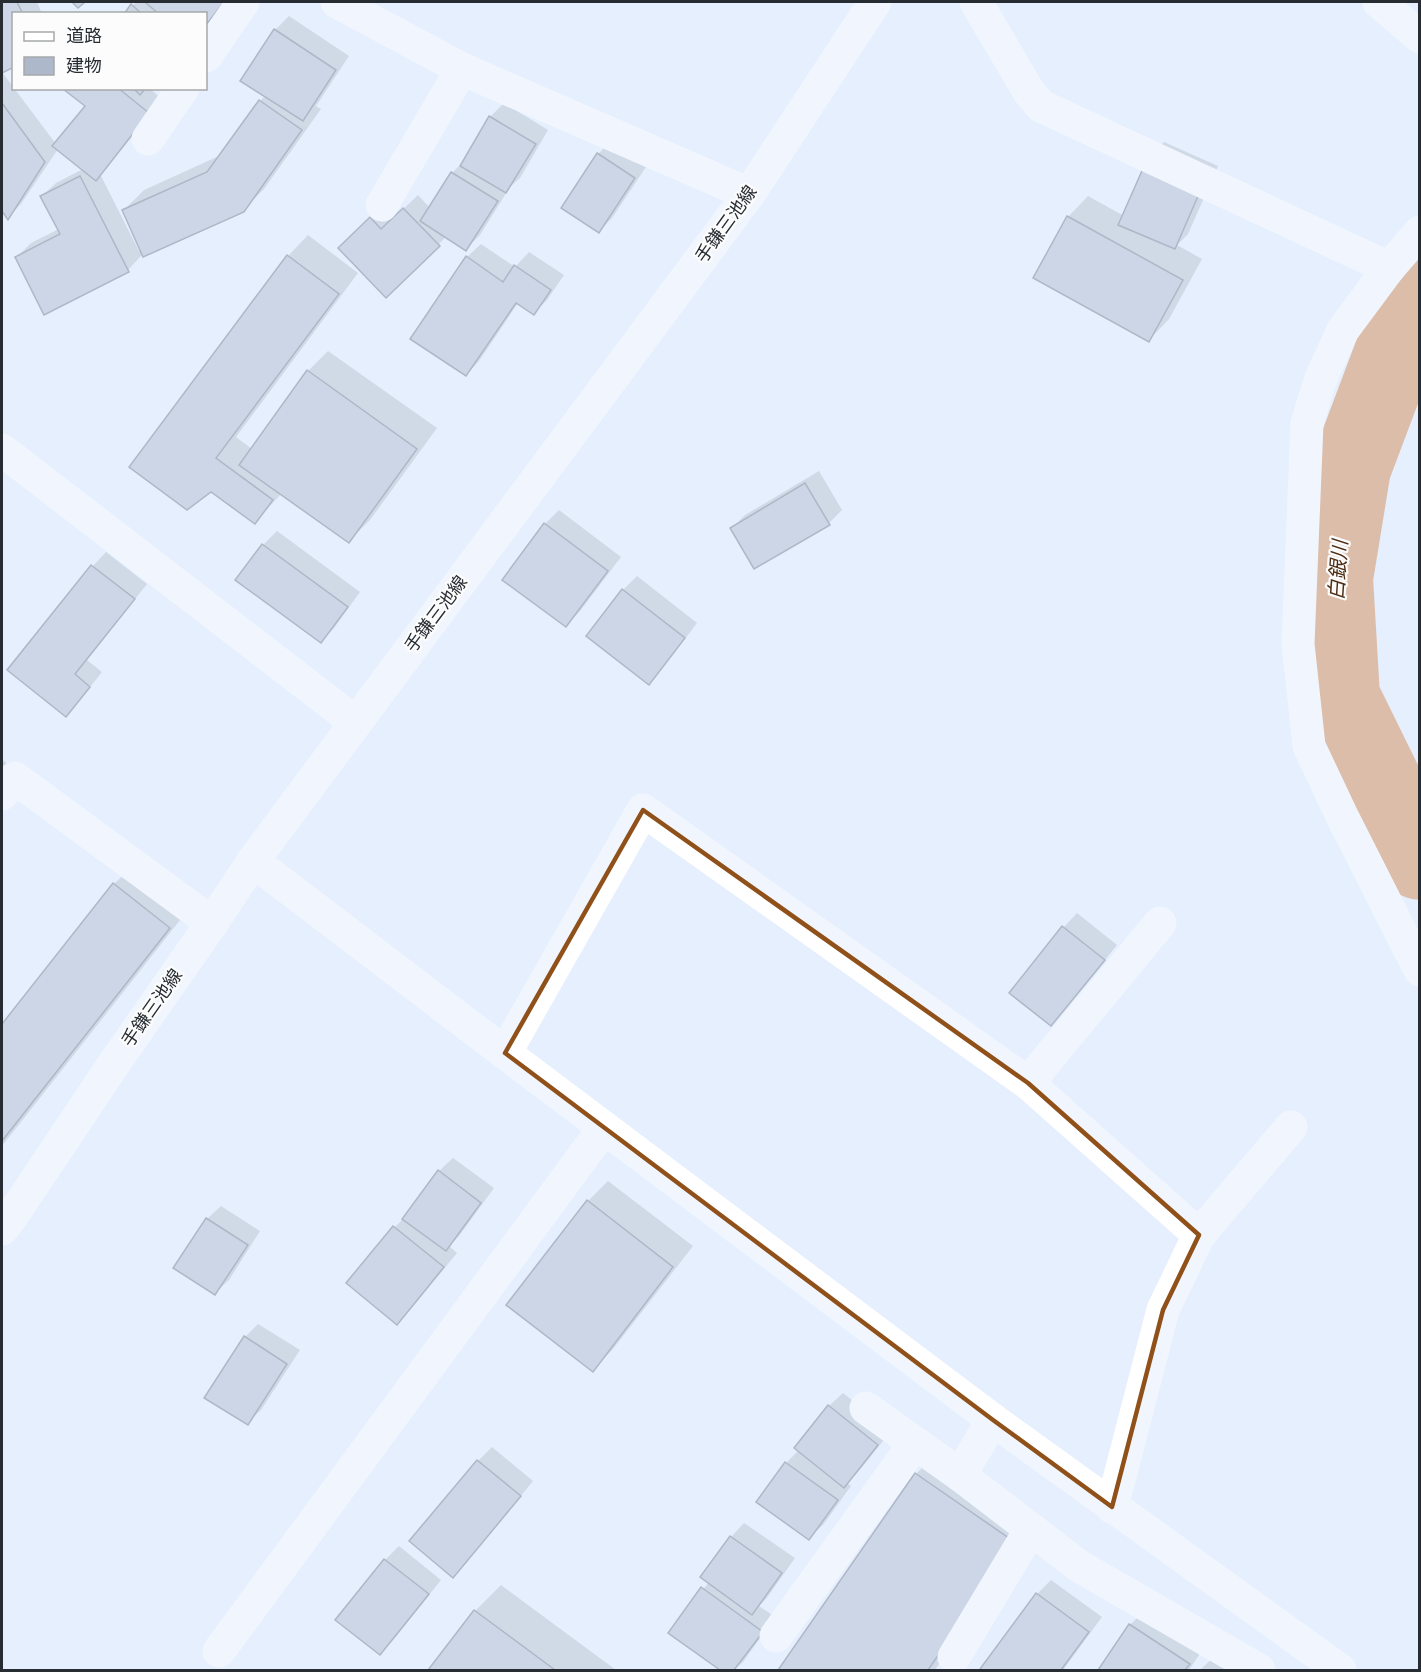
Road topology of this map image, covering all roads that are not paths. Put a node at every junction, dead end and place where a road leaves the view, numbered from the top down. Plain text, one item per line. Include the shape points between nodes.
1 (243, 2) edge
2 (337, 2) edge
3 (874, 2) edge
4 (976, 2) edge
5 (1379, 2) edge
6 (1419, 37) edge
7 (207, 55) edge
8 (462, 69) junction
9 (182, 90) edge
10 (148, 139) dead end
11 (749, 194) junction
12 (382, 205) dead end
13 (1419, 232) edge
14 (1389, 268) junction
15 (2, 450) edge
16 (355, 722) junction
17 (6, 780) edge
18 (253, 861) junction
19 (212, 923) junction
20 (1160, 923) dead end
21 (1419, 970) edge
22 (505, 1053) junction
23 (1028, 1083) junction
24 (1291, 1127) dead end
25 (604, 1128) junction
26 (2, 1229) edge
27 (1199, 1235) junction
28 (866, 1408) dead end
29 (993, 1420) junction
30 (915, 1443) junction
31 (960, 1475) junction
32 (1112, 1508) junction
33 (1031, 1529) junction
34 (777, 1636) dead end
35 (219, 1651) dead end
36 (954, 1657) dead end
37 (1259, 1671) edge
38 (1340, 1671) edge

1 - 7 street
2 - 8 street
3 - 11 street, 手鎌三池線
4 - 14 street via 1029,93 1041,106
5 - 6 street
8 - 11 street
8 - 12 street
9 - 10 street
11 - 16 street, 手鎌三池線
13 - 14 street
14 - 21 street via 1343,330 1321,378 1307,423 1298,644 1309,746
15 - 16 street
16 - 18 street, 手鎌三池線
17 - 19 street
18 - 19 street, 手鎌三池線
18 - 22 street
19 - 26 street, 手鎌三池線
20 - 23 street
22 - 23 street via 643,810
22 - 25 street
23 - 27 street
24 - 27 street
25 - 29 street
25 - 35 street
27 - 32 street via 1162,1310
28 - 30 street
29 - 31 street
29 - 32 street
30 - 31 street
30 - 34 street
31 - 33 street
32 - 38 street
33 - 36 street
33 - 37 street via 1079,1566

